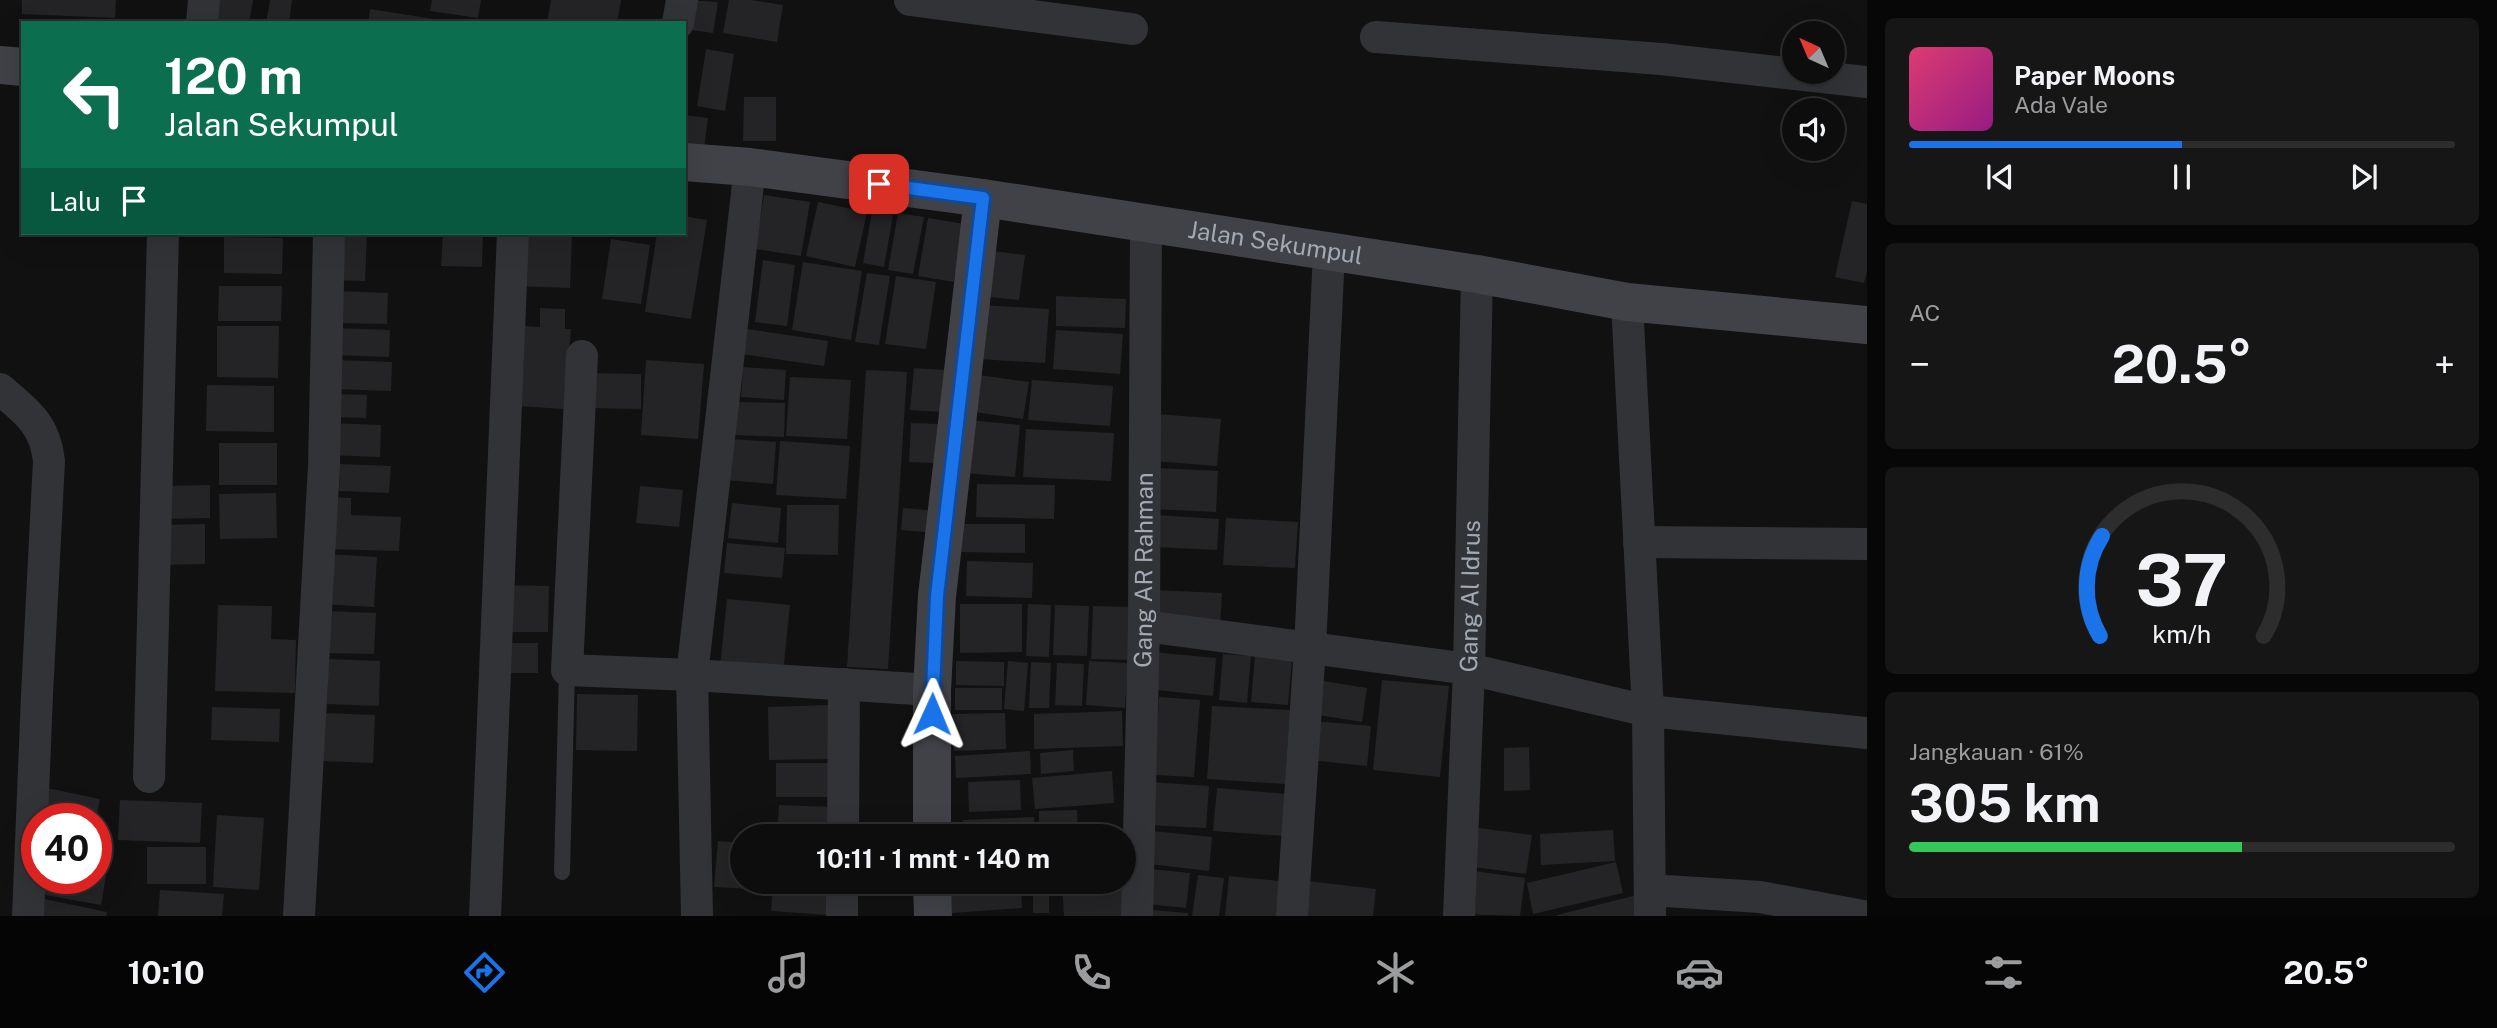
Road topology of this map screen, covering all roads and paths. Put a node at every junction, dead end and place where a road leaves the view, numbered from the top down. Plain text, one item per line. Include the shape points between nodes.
1 (204, 0) edge
2 (682, 0) edge
3 (911, 0) edge
4 (202, 21) edge
5 (678, 21) edge
6 (1132, 29) dead end
7 (1376, 37) dead end
8 (0, 65) edge
9 (21, 66) edge
10 (1867, 82) edge
11 (686, 162) edge
12 (750, 167) junction
13 (983, 198) junction
14 (1146, 225) junction
15 (163, 235) edge
16 (329, 235) edge
17 (513, 235) edge
18 (1329, 253) junction
19 (1477, 274) junction
20 (1627, 302) junction
21 (1867, 325) edge
22 (582, 356) dead end
23 (0, 389) edge
24 (1639, 542) junction
25 (1867, 544) edge
26 (1144, 626) junction
27 (1311, 648) junction
28 (1469, 668) junction
29 (568, 670) junction
30 (692, 675) junction
31 (844, 684) junction
32 (932, 690) junction
33 (1648, 711) junction
34 (1867, 733) edge
35 (149, 778) dead end
36 (843, 824) edge
37 (932, 824) edge
38 (562, 872) dead end
39 (842, 894) edge
40 (932, 894) edge
41 (1650, 903) edge
42 (29, 916) edge
43 (299, 916) edge
44 (485, 916) edge
45 (697, 916) edge
46 (842, 916) edge
47 (933, 916) edge
48 (1137, 916) edge
49 (1292, 916) edge
50 (1459, 916) edge
51 (1863, 916) edge

1 - 4 street
2 - 5 street
3 - 6 street
7 - 10 street via 1661,59
8 - 9 main road
11 - 12 main road, Jalan Sekumpul
12 - 13 main road, Jalan Sekumpul
12 - 30 street
13 - 14 main road, Jalan Sekumpul
13 - 32 main road via 937,596
14 - 18 main road, Jalan Sekumpul
14 - 26 street, Gang AR Rahman
15 - 35 street
16 - 43 street via 324,466
17 - 44 street
18 - 19 main road, Jalan Sekumpul
18 - 27 street
19 - 20 main road, Jalan Sekumpul
19 - 28 street, Gang Al Idrus
20 - 21 main road, Jalan Sekumpul
20 - 24 street
22 - 29 street
23 - 42 street via 33,417 47,443 49,461
24 - 25 street
24 - 33 street
26 - 27 street
26 - 48 street, Gang AR Rahman
27 - 28 street
27 - 49 street
28 - 33 street
28 - 50 street, Gang Al Idrus
29 - 30 street
29 - 38 lane
30 - 31 street
30 - 45 street
31 - 32 street
31 - 36 street
32 - 37 main road
33 - 34 street
33 - 41 street
39 - 46 street
40 - 47 main road
41 - 51 street via 1760,897

